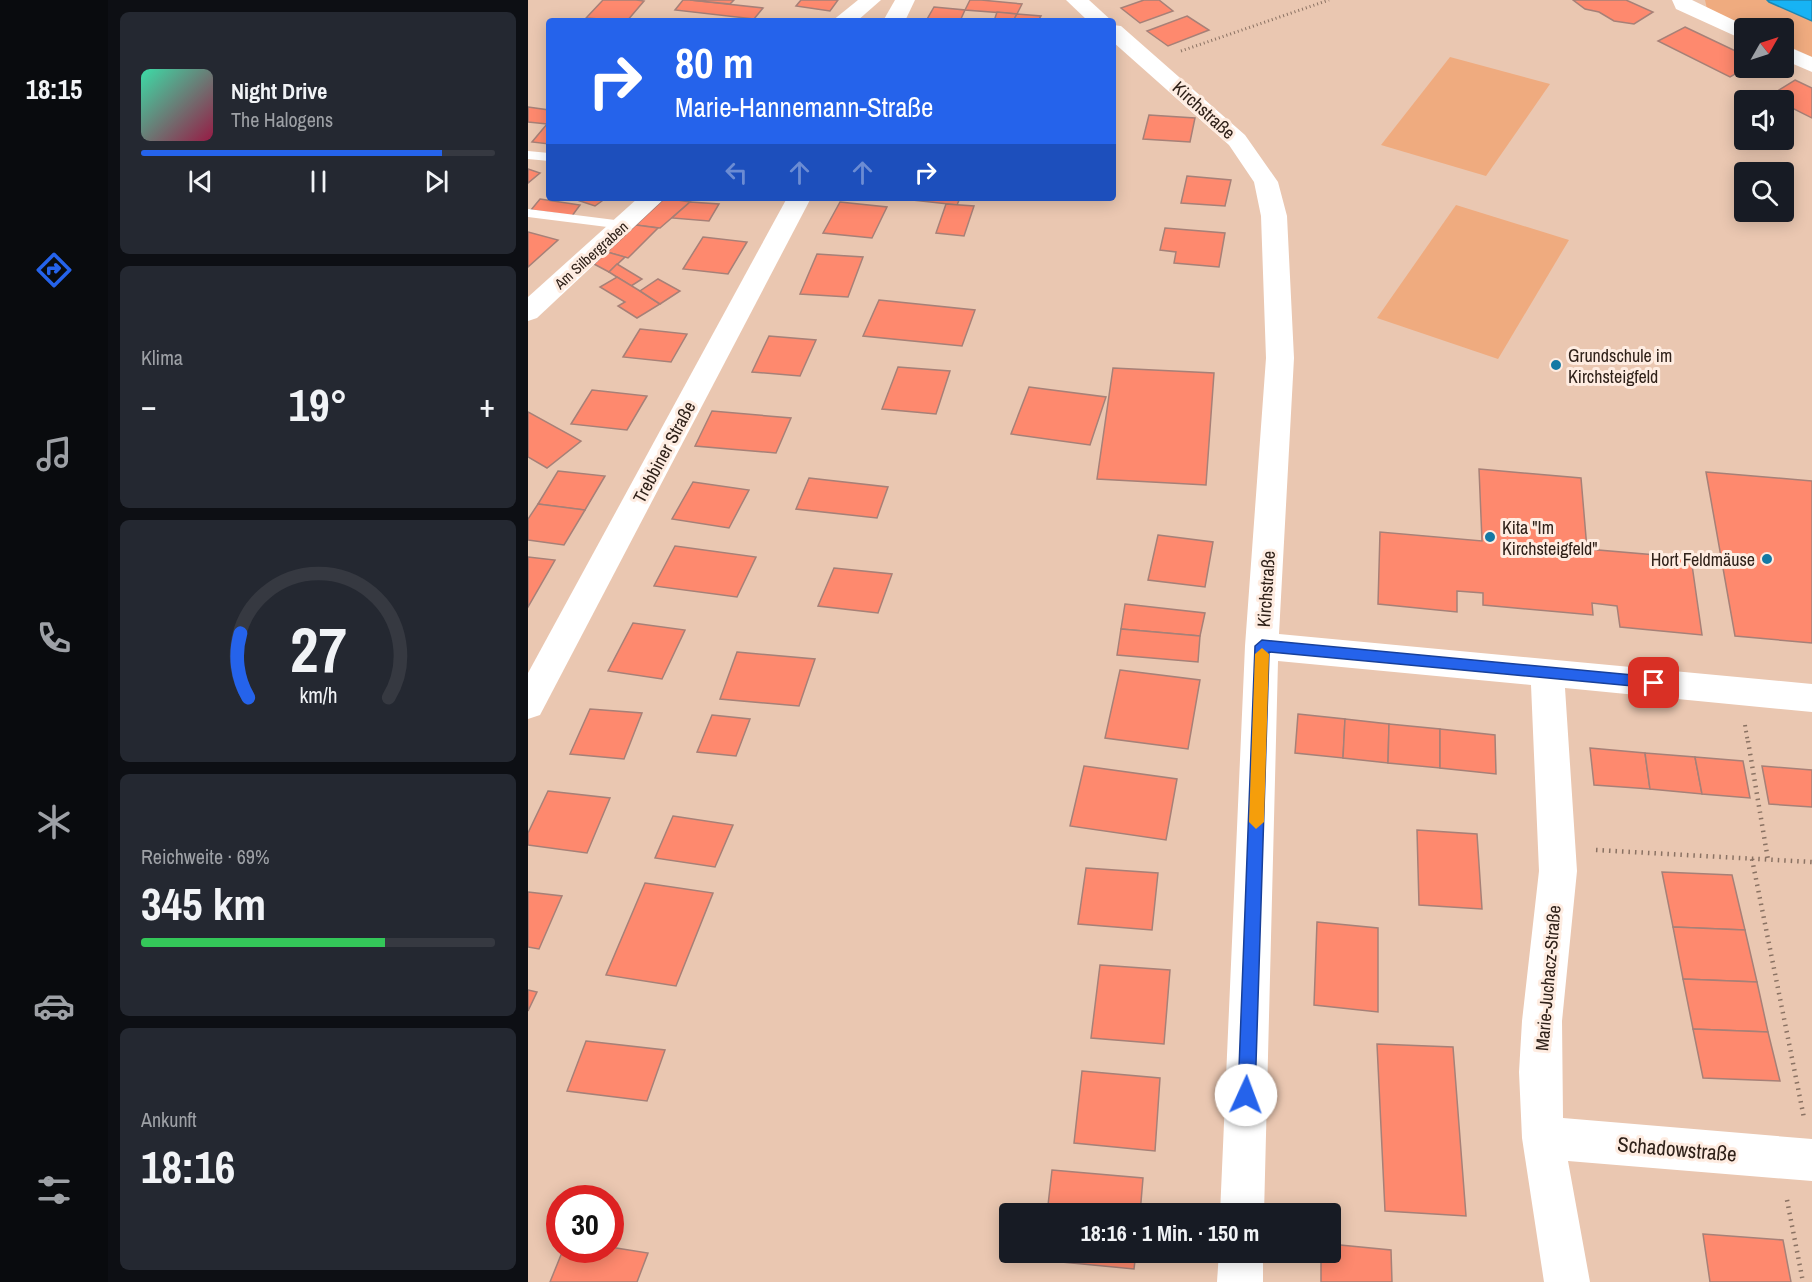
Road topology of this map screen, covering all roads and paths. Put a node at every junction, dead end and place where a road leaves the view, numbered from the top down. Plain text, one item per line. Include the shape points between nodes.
1 (871, 0) edge
2 (905, 0) edge
3 (1076, 0) edge
4 (1329, 0) edge
5 (1677, 2) edge
6 (847, 18) edge
7 (896, 18) edge
8 (1097, 18) edge
9 (1734, 29) edge
10 (1116, 34) edge
11 (1794, 57) edge
12 (1150, 62) junction
13 (1812, 66) edge
14 (528, 155) edge
15 (546, 157) edge
16 (650, 201) edge
17 (797, 201) edge
18 (528, 213) edge
19 (623, 225) junction
20 (528, 312) edge
21 (1262, 646) junction
22 (1547, 672) junction
23 (1739, 691) junction
24 (1812, 698) edge
25 (528, 705) edge
26 (1596, 850) dead end
27 (1752, 860) junction
28 (1768, 860) junction
29 (1812, 862) edge
30 (1543, 1138) junction
31 (1799, 1147) edge
32 (1242, 1203) edge
33 (1241, 1263) edge
34 (1240, 1282) edge
35 (1567, 1282) edge
36 (1803, 1282) edge

1 - 6 street
2 - 7 street
3 - 8 street
4 - 12 path
5 - 9 street
10 - 12 street, Kirchstraße
11 - 13 street
12 - 21 street, Kirchstraße via 1237,140 1266,182 1274,216 1280,358
14 - 15 lane
16 - 19 street, Am Silbergraben
17 - 25 street, Trebbiner Straße
18 - 19 lane
19 - 20 street, Am Silbergraben
21 - 22 street
21 - 32 street, Kirchstraße
22 - 23 street
22 - 30 street, Marie-Juchacz-Straße via 1558,872 1542,1022
23 - 24 street
23 - 28 path
26 - 27 path
27 - 28 path
27 - 31 path
28 - 29 path
30 - 31 street, Schadowstraße
30 - 35 street, Marie-Juchacz-Straße
31 - 36 path
33 - 34 street

